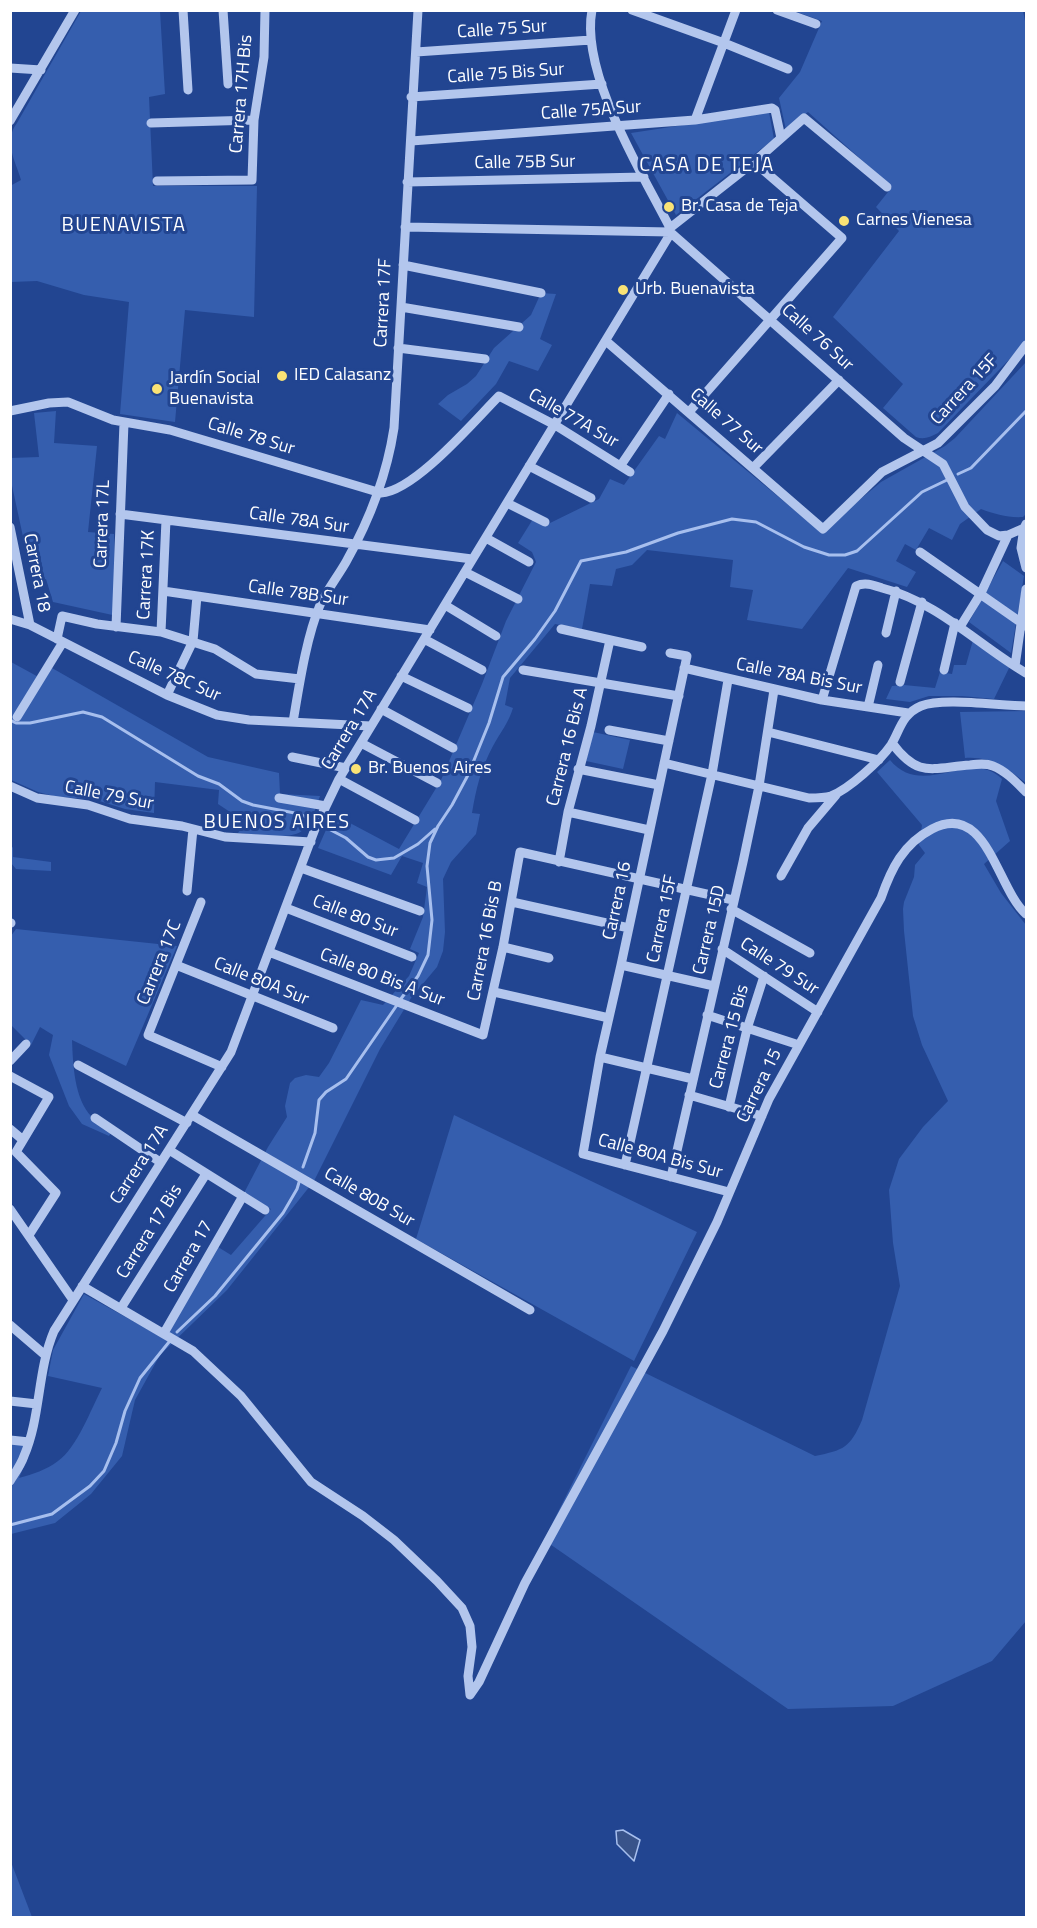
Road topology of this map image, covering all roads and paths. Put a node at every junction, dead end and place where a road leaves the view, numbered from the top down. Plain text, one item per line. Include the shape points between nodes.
1 (75, 10) edge
2 (183, 10) edge
3 (223, 10) edge
4 (265, 10) edge
5 (418, 10) edge
6 (592, 10) edge
7 (632, 10) edge
8 (736, 10) edge
9 (777, 10) edge
10 (816, 24) dead end
11 (591, 40) junction
12 (724, 43) junction
13 (416, 52) junction
14 (10, 68) edge
15 (788, 69) dead end
16 (41, 70) junction
17 (228, 84) dead end
18 (602, 84) junction
19 (188, 90) dead end
20 (411, 97) junction
21 (254, 120) junction
22 (695, 120) junction
23 (10, 121) edge
24 (152, 123) dead end
25 (617, 126) junction
26 (781, 138) junction
27 (411, 141) junction
28 (754, 162) junction
29 (644, 177) junction
30 (157, 181) dead end
31 (407, 182) junction
32 (887, 187) dead end
33 (405, 227) junction
34 (670, 230) junction
35 (403, 265) junction
36 (541, 293) dead end
37 (400, 307) junction
38 (770, 319) junction
39 (519, 327) dead end
40 (606, 341) junction
41 (1026, 345) edge
42 (398, 348) junction
43 (485, 359) dead end
44 (839, 380) junction
45 (669, 394) junction
46 (10, 411) edge
47 (689, 412) junction
48 (124, 423) junction
49 (555, 425) junction
50 (923, 452) junction
51 (621, 465) junction
52 (530, 466) junction
53 (753, 468) junction
54 (630, 472) dead end
55 (377, 492) junction
56 (591, 498) dead end
57 (507, 503) junction
58 (120, 514) junction
59 (166, 520) junction
60 (545, 522) dead end
61 (10, 528) edge
62 (824, 528) joint
63 (1026, 528) edge
64 (1008, 536) junction
65 (486, 538) junction
66 (354, 546) junction
67 (920, 552) dead end
68 (472, 560) junction
69 (529, 562) dead end
70 (1026, 568) edge
71 (465, 572) junction
72 (1026, 589) edge
73 (163, 591) junction
74 (896, 591) junction
75 (981, 593) junction
76 (197, 596) junction
77 (518, 599) dead end
78 (922, 602) junction
79 (445, 605) junction
80 (317, 614) junction
81 (10, 619) edge
82 (1024, 624) edge
83 (30, 625) junction
84 (957, 625) junction
85 (116, 627) junction
86 (430, 630) junction
87 (561, 630) dead end
88 (161, 632) junction
89 (886, 633) dead end
90 (496, 636) dead end
91 (424, 639) junction
92 (60, 640) junction
93 (610, 640) junction
94 (193, 641) junction
95 (642, 646) dead end
96 (670, 653) dead end
97 (878, 665) dead end
98 (1015, 666) junction
99 (684, 668) junction
100 (482, 670) dead end
101 (524, 670) dead end
102 (944, 670) dead end
103 (1026, 673) edge
104 (401, 676) junction
105 (300, 680) junction
106 (728, 680) junction
107 (900, 682) dead end
108 (601, 683) junction
109 (774, 690) junction
110 (167, 695) junction
111 (678, 696) junction
112 (822, 700) junction
113 (1026, 706) edge
114 (868, 707) junction
115 (468, 708) dead end
116 (381, 709) junction
117 (908, 713) junction
118 (17, 717) dead end
119 (293, 722) junction
120 (371, 726) junction
121 (609, 729) dead end
122 (768, 732) junction
123 (669, 741) junction
124 (361, 743) junction
125 (892, 743) junction
126 (453, 748) dead end
127 (292, 757) dead end
128 (879, 760) junction
129 (664, 763) junction
130 (346, 768) junction
131 (578, 769) junction
132 (712, 774) junction
133 (339, 779) junction
134 (437, 783) dead end
135 (659, 785) junction
136 (10, 786) edge
137 (759, 786) junction
138 (1026, 792) edge
139 (838, 793) junction
140 (279, 798) dead end
141 (326, 806) junction
142 (568, 812) junction
143 (415, 820) dead end
144 (193, 829) junction
145 (649, 830) junction
146 (311, 842) junction
147 (559, 862) junction
148 (301, 868) junction
149 (782, 876) dead end
150 (639, 880) junction
151 (686, 890) junction
152 (187, 891) dead end
153 (201, 902) dead end
154 (512, 902) junction
155 (732, 904) junction
156 (286, 908) junction
157 (420, 911) dead end
158 (1026, 914) edge
159 (628, 928) junction
160 (503, 947) junction
161 (722, 949) junction
162 (269, 952) junction
163 (810, 953) dead end
164 (412, 957) dead end
165 (549, 958) dead end
166 (176, 965) junction
167 (621, 965) junction
168 (668, 976) junction
169 (764, 976) junction
170 (714, 986) junction
171 (494, 992) junction
172 (253, 996) junction
173 (818, 1012) junction
174 (707, 1015) junction
175 (609, 1018) junction
176 (333, 1028) dead end
177 (747, 1029) junction
178 (483, 1035) joint
179 (26, 1044) dead end
180 (799, 1044) junction
181 (600, 1057) junction
182 (10, 1061) edge
183 (78, 1065) dead end
184 (222, 1067) junction
185 (647, 1068) junction
186 (10, 1076) edge
187 (693, 1079) junction
188 (690, 1095) junction
189 (729, 1107) junction
190 (762, 1116) junction
191 (95, 1118) dead end
192 (190, 1119) junction
193 (10, 1129) edge
194 (23, 1140) junction
195 (169, 1150) junction
196 (583, 1154) joint
197 (160, 1162) junction
198 (626, 1165) junction
199 (206, 1174) junction
200 (671, 1177) junction
201 (729, 1192) junction
202 (243, 1197) junction
203 (10, 1209) edge
204 (265, 1210) dead end
205 (29, 1235) junction
206 (82, 1286) junction
207 (73, 1300) junction
208 (121, 1308) junction
209 (530, 1310) dead end
210 (10, 1325) edge
211 (164, 1333) junction
212 (45, 1355) junction
213 (10, 1401) edge
214 (37, 1404) junction
215 (10, 1440) edge
216 (29, 1442) junction
217 (10, 1481) edge

1 - 16 street
2 - 19 street
3 - 17 street
4 - 21 street, Carrera 17H Bis via 264,57
5 - 13 street, Carrera 17F
6 - 11 street
7 - 12 street
8 - 12 street
9 - 10 street
11 - 13 street, Calle 75 Sur
11 - 18 street
12 - 15 street
12 - 22 street
13 - 20 street, Carrera 17F
14 - 16 street
16 - 23 street
18 - 20 street, Calle 75 Bis Sur
18 - 25 street
20 - 27 street, Carrera 17F
21 - 24 street
21 - 30 street, Carrera 17H Bis via 252,180
22 - 25 street, Calle 75A Sur
22 - 26 street, Calle 75A Sur via 773,109
25 - 27 street, Calle 75A Sur
25 - 29 street
26 - 28 street
26 - 32 street via 804,118
27 - 31 street, Carrera 17F
28 - 34 street
28 - 38 street via 842,238
29 - 31 street, Calle 75B Sur
29 - 34 street
31 - 33 street, Carrera 17F
33 - 34 street
33 - 35 street, Carrera 17F
34 - 38 street, Calle 76 Sur
34 - 40 street, Carrera 17A
35 - 36 street
35 - 37 street, Carrera 17F
37 - 39 street
37 - 42 street, Carrera 17F
38 - 44 street, Calle 76 Sur
38 - 47 street
40 - 45 street, Calle 77 Sur
40 - 49 street, Carrera 17A
41 - 50 street, Carrera 15F via 995,386 938,443
42 - 43 street
42 - 55 street, Carrera 17F via 394,428 389,459
44 - 50 street, Calle 76 Sur
44 - 53 street
45 - 47 street, Calle 77 Sur
45 - 51 street
46 - 48 street, Calle 78 Sur via 68,402
47 - 53 street, Calle 77 Sur
48 - 55 street, Calle 78 Sur via 170,429
48 - 58 street, Carrera 17L
49 - 51 street, Calle 77A Sur
49 - 52 street, Carrera 17A
49 - 55 street, Calle 77A Sur via 499,396 413,478 394,490
50 - 62 street, Carrera 15F via 882,472
50 - 64 street, Calle 76 Sur via 943,464 971,514 987,530
51 - 54 street, Calle 77A Sur
52 - 56 street
52 - 57 street, Carrera 17A
53 - 62 street, Calle 77 Sur
55 - 66 street, Carrera 17F
57 - 60 street
57 - 65 street, Carrera 17A
58 - 59 street, Calle 78A Sur
58 - 85 street, Carrera 17L
59 - 66 street, Calle 78A Sur
59 - 73 street, Carrera 17K
61 - 83 street, Carrera 18
63 - 64 street
63 - 70 street via 1021,548
64 - 75 street
65 - 68 street, Carrera 17A
65 - 69 street
66 - 68 street, Calle 78A Sur
66 - 80 street, Carrera 17F
67 - 75 street
68 - 71 street, Carrera 17A
71 - 77 street
71 - 79 street, Carrera 17A
72 - 82 street
73 - 76 street, Calle 78B Sur
73 - 88 street, Carrera 17K
74 - 78 street
74 - 89 street
74 - 112 street via 862,583 856,586
75 - 82 street
75 - 84 street
76 - 80 street, Calle 78B Sur
76 - 94 street
78 - 84 street
78 - 107 street
79 - 86 street, Carrera 17A
79 - 90 street
80 - 86 street, Calle 78B Sur
80 - 105 street, Carrera 17F
81 - 83 street, Calle 78C Sur
82 - 98 street
83 - 92 street, Calle 78C Sur
84 - 98 street
84 - 102 street
85 - 88 street
85 - 92 street via 62,616
86 - 91 street, Carrera 17A
87 - 93 street
88 - 94 street
91 - 100 street
91 - 104 street, Carrera 17A
92 - 110 street, Calle 78C Sur
92 - 118 street
93 - 95 street
93 - 108 street, Carrera 16 Bis A
94 - 105 street via 215,649 256,675
94 - 110 street
96 - 99 street, Carrera 16 via 687,656
97 - 114 street
98 - 103 street
99 - 106 street, Calle 78A Bis Sur
99 - 111 street, Carrera 16
101 - 108 street
104 - 115 street
104 - 116 street, Carrera 17A
105 - 119 street, Carrera 17F
106 - 109 street, Calle 78A Bis Sur
106 - 132 street, Carrera 15F
108 - 111 street
108 - 131 street, Carrera 16 Bis A
109 - 112 street, Calle 78A Bis Sur
109 - 122 street, Carrera 15D
110 - 119 street, Calle 78C Sur via 225,717
111 - 123 street, Carrera 16
112 - 114 street, Calle 78A Bis Sur
113 - 117 street via 937,702
114 - 117 street, Calle 78A Bis Sur
116 - 120 street, Carrera 17A
116 - 126 street
117 - 125 street
119 - 120 street, Calle 78C Sur
120 - 124 street, Carrera 17A
121 - 123 street
122 - 128 street
122 - 137 street, Carrera 15D
123 - 129 street, Carrera 16
124 - 130 street, Carrera 17A
124 - 134 street
125 - 128 street
125 - 138 street via 904,759 933,769 993,766
127 - 130 street
128 - 139 street
129 - 132 street
129 - 135 street, Carrera 16
130 - 133 street, Carrera 17A
131 - 135 street
131 - 142 street, Carrera 16 Bis A
132 - 137 street
132 - 151 street, Carrera 15F
133 - 141 street, Carrera 17A
133 - 143 street
135 - 145 street, Carrera 16
136 - 144 street, Calle 79 Sur via 37,798 88,805 130,819
137 - 139 street via 808,798
137 - 155 street, Carrera 15D
139 - 149 street via 808,828
140 - 141 street
141 - 146 street, Carrera 17A
142 - 145 street
142 - 147 street, Carrera 16 Bis A
144 - 146 street, Calle 79 Sur via 225,837
144 - 152 street
145 - 150 street, Carrera 16
146 - 148 street, Carrera 17A
147 - 150 street
147 - 154 street, Carrera 16 Bis B via 520,852
148 - 156 street, Carrera 17A
148 - 157 street
150 - 151 street
150 - 159 street, Carrera 16
151 - 155 street
151 - 168 street, Carrera 15F
153 - 166 street, Carrera 17C
154 - 159 street
154 - 160 street, Carrera 16 Bis B
155 - 161 street, Carrera 15D
155 - 163 street
156 - 162 street, Carrera 17A
156 - 164 street, Calle 80 Sur
158 - 173 street, Carrera 15 via 1012,898 975,832 952,823 940,825 908,847 895,863 881,898
159 - 167 street, Carrera 16
160 - 165 street
160 - 171 street, Carrera 16 Bis B
161 - 169 street, Calle 79 Sur
161 - 170 street, Carrera 15D
162 - 172 street, Carrera 17A
162 - 178 street, Calle 80 Bis A Sur
166 - 172 street, Calle 80A Sur
166 - 184 street, Carrera 17C via 148,1035
167 - 168 street
167 - 175 street, Carrera 16
168 - 170 street
168 - 185 street, Carrera 15F
169 - 173 street, Calle 79 Sur
169 - 177 street, Carrera 15 Bis
170 - 174 street, Carrera 15D
171 - 175 street
171 - 178 street, Carrera 16 Bis B
172 - 176 street, Calle 80A Sur
172 - 184 street, Carrera 17A
173 - 180 street, Carrera 15
174 - 177 street
174 - 187 street, Carrera 15D
175 - 181 street, Carrera 16
177 - 180 street
177 - 189 street, Carrera 15 Bis
179 - 182 street
180 - 190 street, Carrera 15
181 - 185 street
181 - 196 street, Carrera 16
183 - 192 street, Calle 80B Sur
184 - 192 street, Carrera 17A
185 - 187 street
185 - 198 street, Carrera 15F
186 - 194 street via 50,1097
187 - 188 street, Carrera 15D
188 - 189 street
188 - 200 street, Carrera 15D
189 - 190 street
190 - 201 street, Carrera 15
191 - 197 street
192 - 195 street, Carrera 17A
192 - 209 street, Calle 80B Sur
193 - 194 street
194 - 205 street via 16,1152 56,1193
195 - 197 street, Carrera 17A
195 - 199 street
196 - 198 street, Calle 80A Bis Sur
197 - 206 street, Carrera 17A
198 - 200 street, Calle 80A Bis Sur
199 - 202 street
199 - 208 street, Carrera 17 Bis
200 - 201 street, Calle 80A Bis Sur
201 - 211 street, Carrera 15 via 643,1369 525,1583 471,1695 470,1626 462,1608 394,1540 311,1482 242,1396 193,1351
202 - 204 street
202 - 211 street, Carrera 17
203 - 205 street
205 - 207 street
206 - 207 street, Carrera 17A
206 - 208 street
207 - 212 street, Carrera 17A
208 - 211 street
210 - 212 street
212 - 214 street, Carrera 17A
213 - 214 street
214 - 216 street, Carrera 17A
215 - 216 street
216 - 217 street, Carrera 17A

